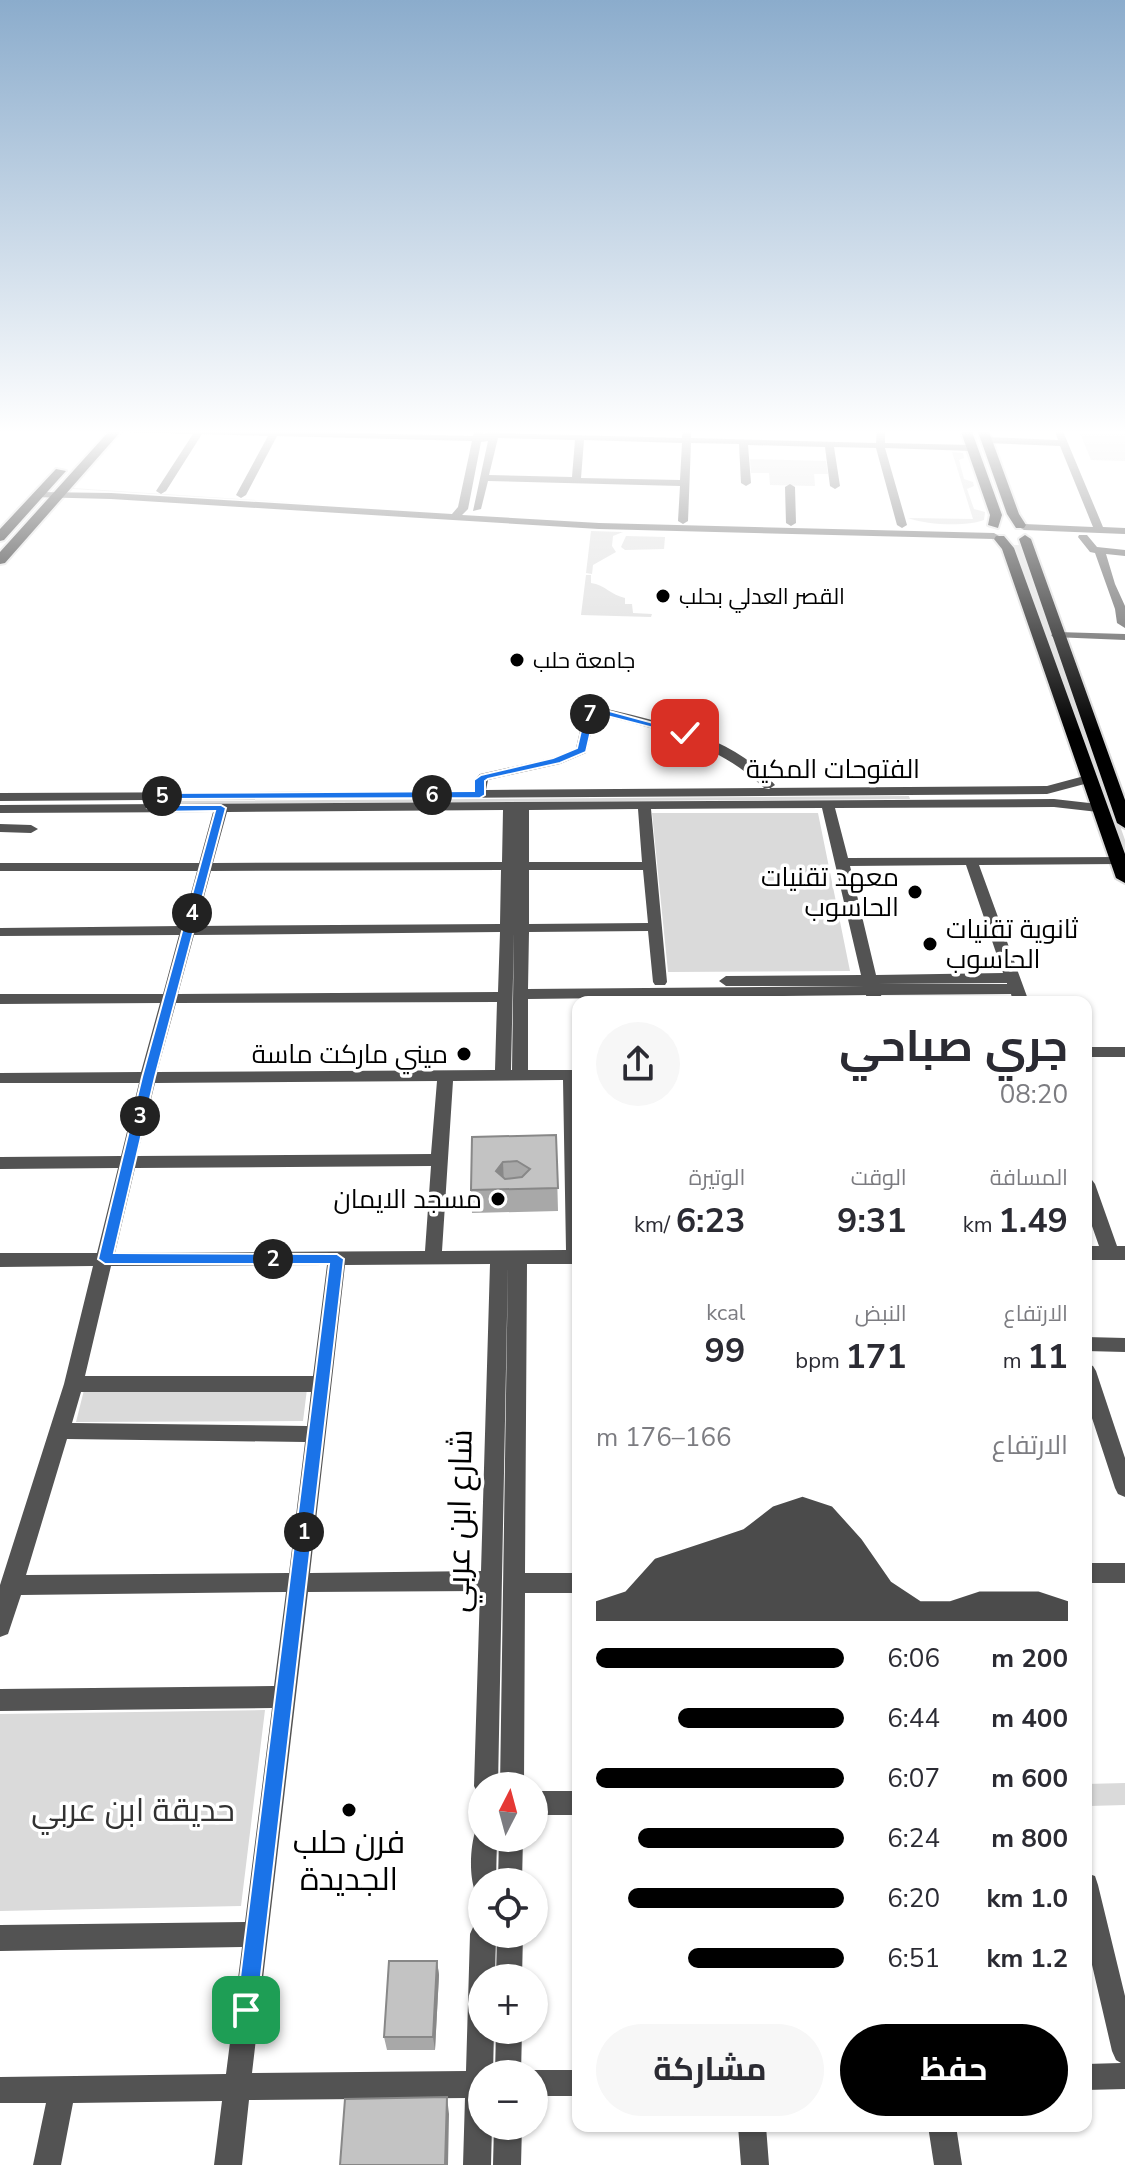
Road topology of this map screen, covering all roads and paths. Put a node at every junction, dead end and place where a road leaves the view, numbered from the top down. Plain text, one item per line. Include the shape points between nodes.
1 (26, 530) edge
2 (901, 530) edge
3 (969, 530) edge
4 (1098, 530) edge
5 (1099, 530) edge
6 (1125, 531) edge
7 (995, 532) junction
8 (1025, 532) junction
9 (1083, 537) junction
10 (1125, 538) edge
11 (1100, 552) junction
12 (1125, 553) edge
13 (0, 560) edge
14 (1125, 625) edge
15 (1125, 637) edge
16 (1058, 640) junction
17 (1125, 646) edge
18 (1088, 779) junction
19 (769, 785) dead end
20 (480, 795) junction
21 (0, 797) edge
22 (922, 798) junction
23 (155, 802) junction
24 (828, 804) junction
25 (644, 805) junction
26 (516, 806) junction
27 (221, 808) junction
28 (1098, 808) junction
29 (0, 809) edge
30 (1125, 823) edge
31 (0, 828) edge
32 (31, 829) dead end
33 (1118, 860) junction
34 (971, 861) junction
35 (842, 862) junction
36 (205, 866) junction
37 (515, 866) junction
38 (649, 866) junction
39 (0, 867) edge
40 (1125, 878) edge
41 (655, 927) junction
42 (514, 928) junction
43 (188, 931) junction
44 (0, 932) edge
45 (660, 982) junction
46 (1017, 990) edge
47 (516, 991) junction
48 (873, 991) edge
49 (0, 999) edge
50 (169, 999) junction
51 (1092, 1052) edge
52 (1125, 1052) edge
53 (445, 1075) junction
54 (512, 1075) junction
55 (572, 1075) edge
56 (148, 1077) junction
57 (0, 1078) edge
58 (439, 1160) junction
59 (130, 1162) junction
60 (0, 1163) edge
61 (1092, 1197) edge
62 (1092, 1253) edge
63 (1118, 1253) edge
64 (572, 1257) edge
65 (433, 1258) junction
66 (508, 1258) junction
67 (105, 1259) junction
68 (337, 1259) junction
69 (1, 1262) edge
70 (1092, 1344) edge
71 (1125, 1345) edge
72 (74, 1384) junction
73 (322, 1384) junction
74 (1092, 1389) edge
75 (61, 1431) junction
76 (316, 1434) junction
77 (505, 1466) junction
78 (1125, 1488) edge
79 (1092, 1573) edge
80 (1125, 1573) edge
81 (491, 1581) junction
82 (514, 1583) junction
83 (572, 1583) edge
84 (298, 1584) junction
85 (11, 1585) junction
86 (0, 1627) edge
87 (284, 1697) junction
88 (0, 1700) edge
89 (486, 1772) edge
90 (512, 1772) edge
91 (548, 1803) edge
92 (572, 1803) edge
93 (1092, 1911) edge
94 (256, 1934) junction
95 (0, 1938) edge
96 (483, 1948) edge
97 (1125, 2051) edge
98 (481, 2060) edge
99 (1125, 2076) edge
100 (1092, 2077) edge
101 (548, 2083) edge
102 (572, 2083) edge
103 (468, 2084) edge
104 (237, 2087) junction
105 (0, 2090) edge
106 (62, 2090) junction
107 (752, 2132) edge
108 (943, 2132) edge
109 (478, 2140) edge
110 (508, 2140) edge
111 (47, 2165) edge
112 (228, 2165) edge
113 (477, 2165) edge
114 (507, 2165) edge
115 (755, 2165) edge
116 (948, 2165) edge

1 - 13 main road
2 - 7 street
3 - 7 street
4 - 8 street
5 - 6 street
7 - 8 main road
7 - 18 main road via 1008,548
8 - 9 street
8 - 16 main road
9 - 10 street
9 - 11 street
11 - 12 street
11 - 14 street
15 - 16 street
16 - 17 street
16 - 30 main road
18 - 22 street, الفتوحات المكية via 1047,790
18 - 28 main road
19 - 20 street via 759,774 685,733 591,709 582,750 484,777
20 - 22 street, الفتوحات المكية
20 - 23 street, الفتوحات المكية
21 - 23 street, الفتوحات المكية
22 - 24 street
22 - 28 street
23 - 27 street
23 - 29 street
24 - 25 street
24 - 35 street
25 - 26 street
25 - 38 street
26 - 27 street
26 - 37 street
27 - 36 street
28 - 33 main road
31 - 32 street
33 - 34 street
33 - 40 main road
34 - 35 street
34 - 46 street
35 - 48 street
36 - 37 street
36 - 39 street
36 - 43 street
37 - 38 street
37 - 42 street
38 - 41 street
41 - 42 street
41 - 45 street
42 - 43 street
42 - 47 street
42 - 47 street
43 - 44 street
43 - 50 street
45 - 47 street
45 - 48 street
46 - 48 street
47 - 48 street
47 - 50 street
47 - 54 street
49 - 50 street
50 - 56 street
51 - 52 street
53 - 54 street
53 - 56 street
53 - 58 street
54 - 55 street
56 - 57 street
56 - 59 street
58 - 59 street
58 - 65 street
59 - 60 street
59 - 67 street
61 - 63 street
62 - 63 street
64 - 66 street
65 - 66 street
65 - 68 street
66 - 77 street, شارع ابن عربي
67 - 68 street
67 - 69 street
67 - 72 street
68 - 73 street
70 - 71 street
72 - 73 street
72 - 75 street
73 - 76 street
74 - 78 street
75 - 76 street
75 - 85 street
76 - 84 street
77 - 81 street, شارع ابن عربي
77 - 82 street
79 - 80 street
81 - 84 street
81 - 89 street, شارع ابن عربي
82 - 83 street
82 - 90 street
84 - 85 street
84 - 87 street
85 - 86 street
87 - 88 street
87 - 94 street
91 - 92 street
93 - 97 street
94 - 95 street
94 - 104 street
96 - 98 street
99 - 100 street
101 - 102 street
103 - 104 street
104 - 106 street
104 - 112 street
105 - 106 street
106 - 111 street
107 - 115 street
108 - 116 street
109 - 113 street
110 - 114 street

